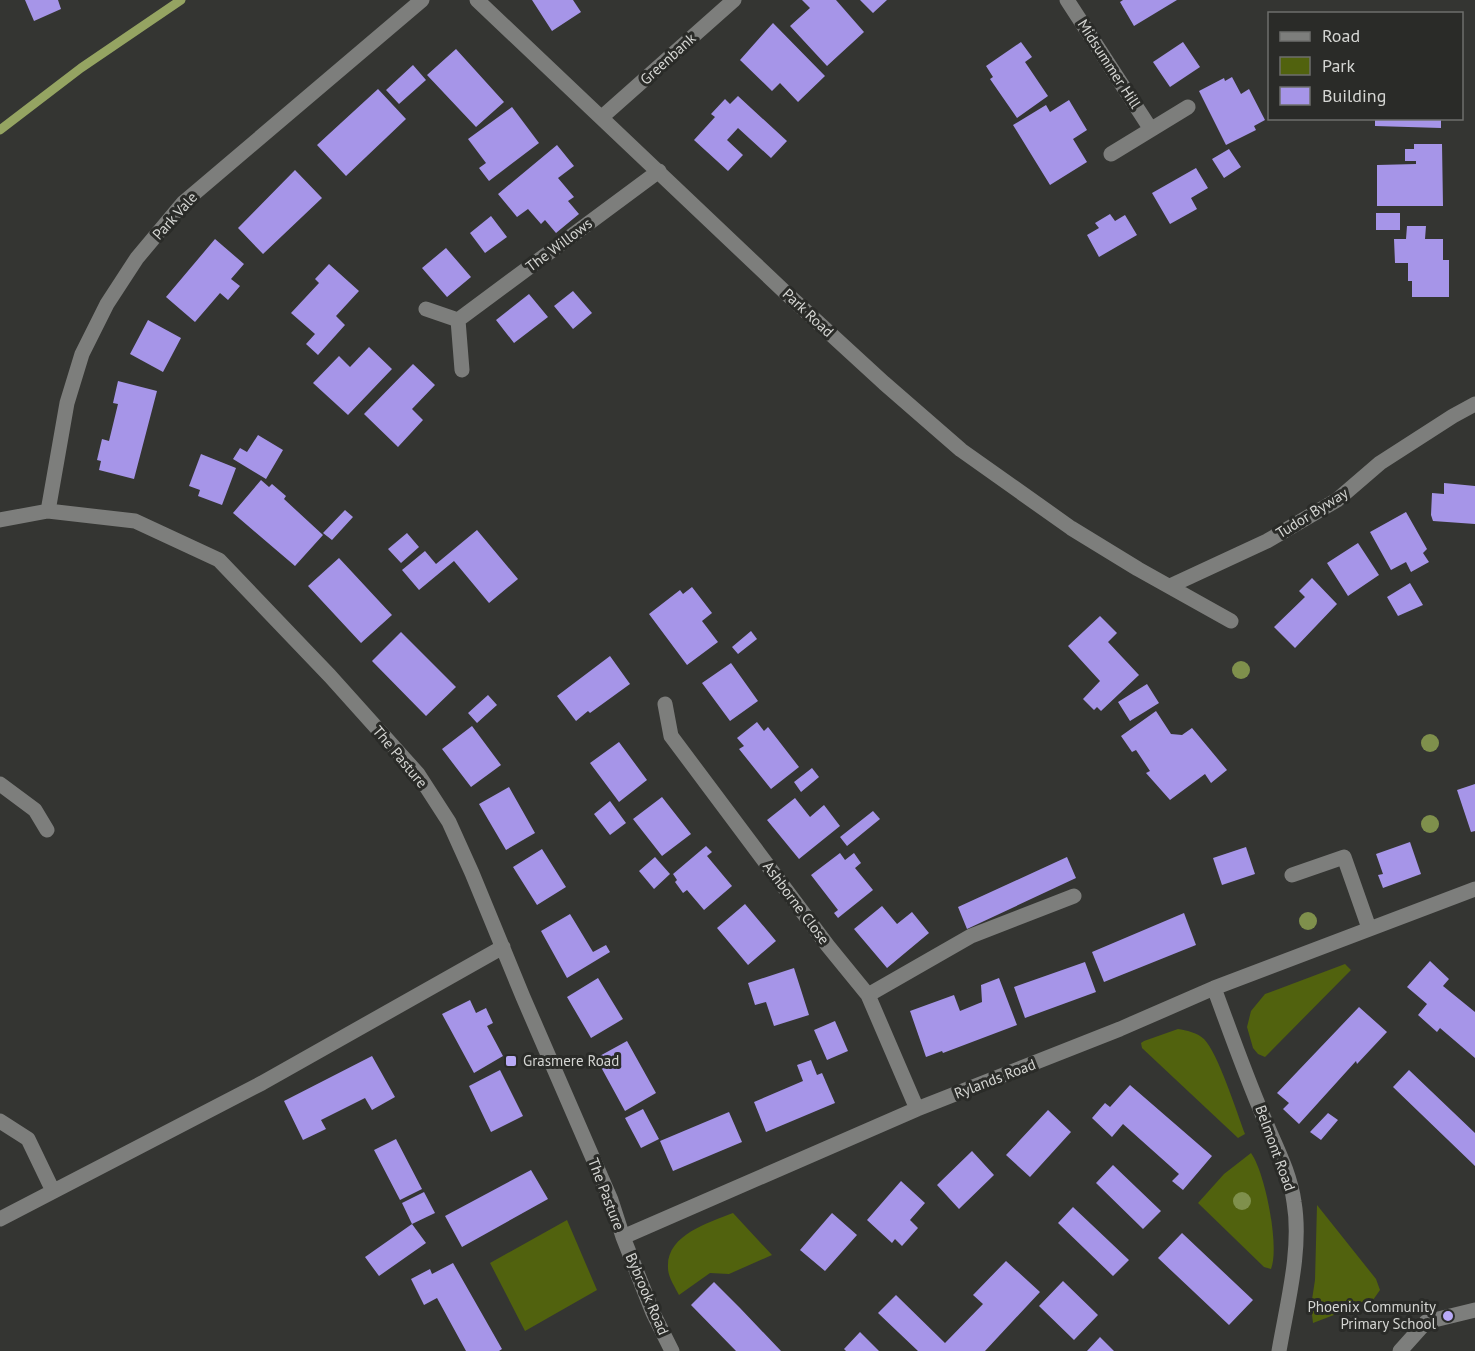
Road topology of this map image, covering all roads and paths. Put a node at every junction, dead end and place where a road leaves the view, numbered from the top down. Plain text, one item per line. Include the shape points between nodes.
1 (422, 0) edge
2 (477, 0) edge
3 (734, 0) edge
4 (1067, 0) edge
5 (1188, 107) dead end
6 (602, 117) junction
7 (1150, 128) junction
8 (1111, 154) dead end
9 (659, 171) junction
10 (426, 309) dead end
11 (458, 320) junction
12 (462, 370) dead end
13 (1473, 407) edge
14 (48, 511) junction
15 (0, 520) edge
16 (1170, 586) junction
17 (1231, 621) dead end
18 (665, 704) dead end
19 (0, 784) edge
20 (47, 830) dead end
21 (1292, 875) dead end
22 (1475, 889) edge
23 (1074, 896) dead end
24 (1370, 927) junction
25 (503, 948) junction
26 (1214, 988) junction
27 (868, 995) junction
28 (916, 1109) junction
29 (0, 1120) edge
30 (53, 1191) junction
31 (0, 1219) edge
32 (623, 1237) junction
33 (1475, 1310) edge
34 (672, 1351) edge
35 (1279, 1351) edge
36 (1400, 1351) edge

1 - 14 street, Park Vale via 183,203 137,258 107,304 82,354 67,403
2 - 6 street, Park Road
3 - 6 street, Greenbank
4 - 7 street, Midsummer Hill
5 - 7 street
6 - 9 street, Park Road
7 - 8 street
9 - 11 street, The Willows
9 - 16 street, Park Road via 787,294 961,450 1071,528
10 - 11 street
11 - 12 street
13 - 16 street, Tudor Byway via 1380,463 1337,500 1267,541
14 - 15 street, The Pasture
14 - 25 street, The Pasture via 135,521 219,560 418,774 449,822
16 - 17 street, Park Road
18 - 27 street, Ashborne Close via 671,736
19 - 20 street via 35,810
21 - 24 street via 1344,857
22 - 24 street, Rylands Road
23 - 27 street via 971,936
24 - 26 street, Rylands Road
25 - 30 street via 262,1083
25 - 32 street, The Pasture via 611,1200
26 - 28 street, Rylands Road
26 - 35 street, Belmont Road via 1276,1144 1294,1201 1293,1264
27 - 28 street, Ashborne Close
28 - 32 street, Rylands Road
29 - 30 street via 28,1139
30 - 31 street
32 - 34 street, Bybrook Road
33 - 36 street via 1426,1322

